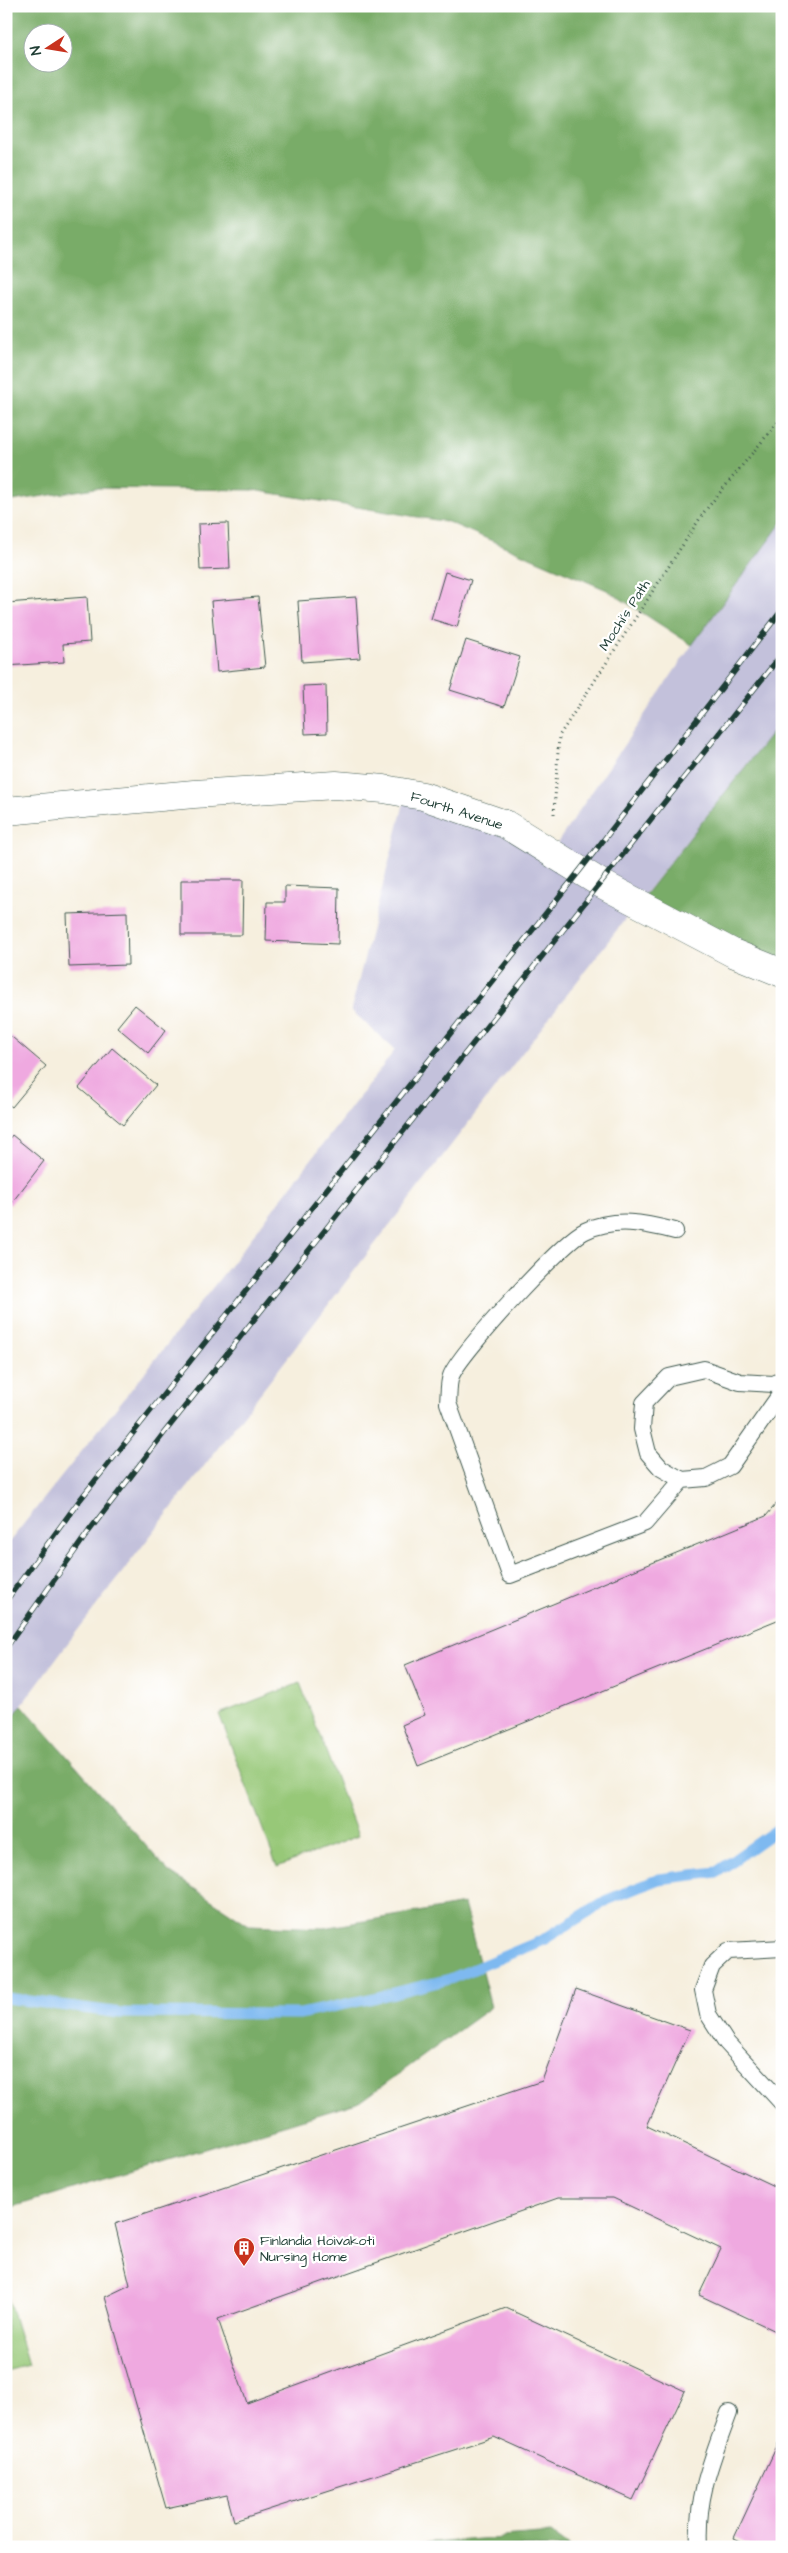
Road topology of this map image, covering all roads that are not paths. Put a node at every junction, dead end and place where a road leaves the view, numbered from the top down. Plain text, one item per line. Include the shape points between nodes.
1 (6, 812) edge
2 (782, 973) edge
3 (675, 1230) dead end
4 (782, 1380) edge
5 (782, 1392) edge
6 (682, 1480) junction
7 (782, 1948) edge
8 (782, 2103) edge
9 (729, 2413) dead end
10 (699, 2547) edge

1 - 2 street, Fourth Avenue via 194,794 317,787 384,788 423,796 505,824 602,884 733,953
3 - 6 lane via 640,1222 616,1222 585,1231 554,1255 464,1356 451,1376 448,1402 510,1575 645,1523
4 - 6 lane via 774,1384 740,1382 704,1369 669,1377 644,1403 642,1429 648,1453 661,1468
5 - 6 lane via 730,1466 706,1478
7 - 8 lane via 728,1951 712,1966 703,1990 708,2014 726,2042
9 - 10 lane via 704,2485 698,2520

